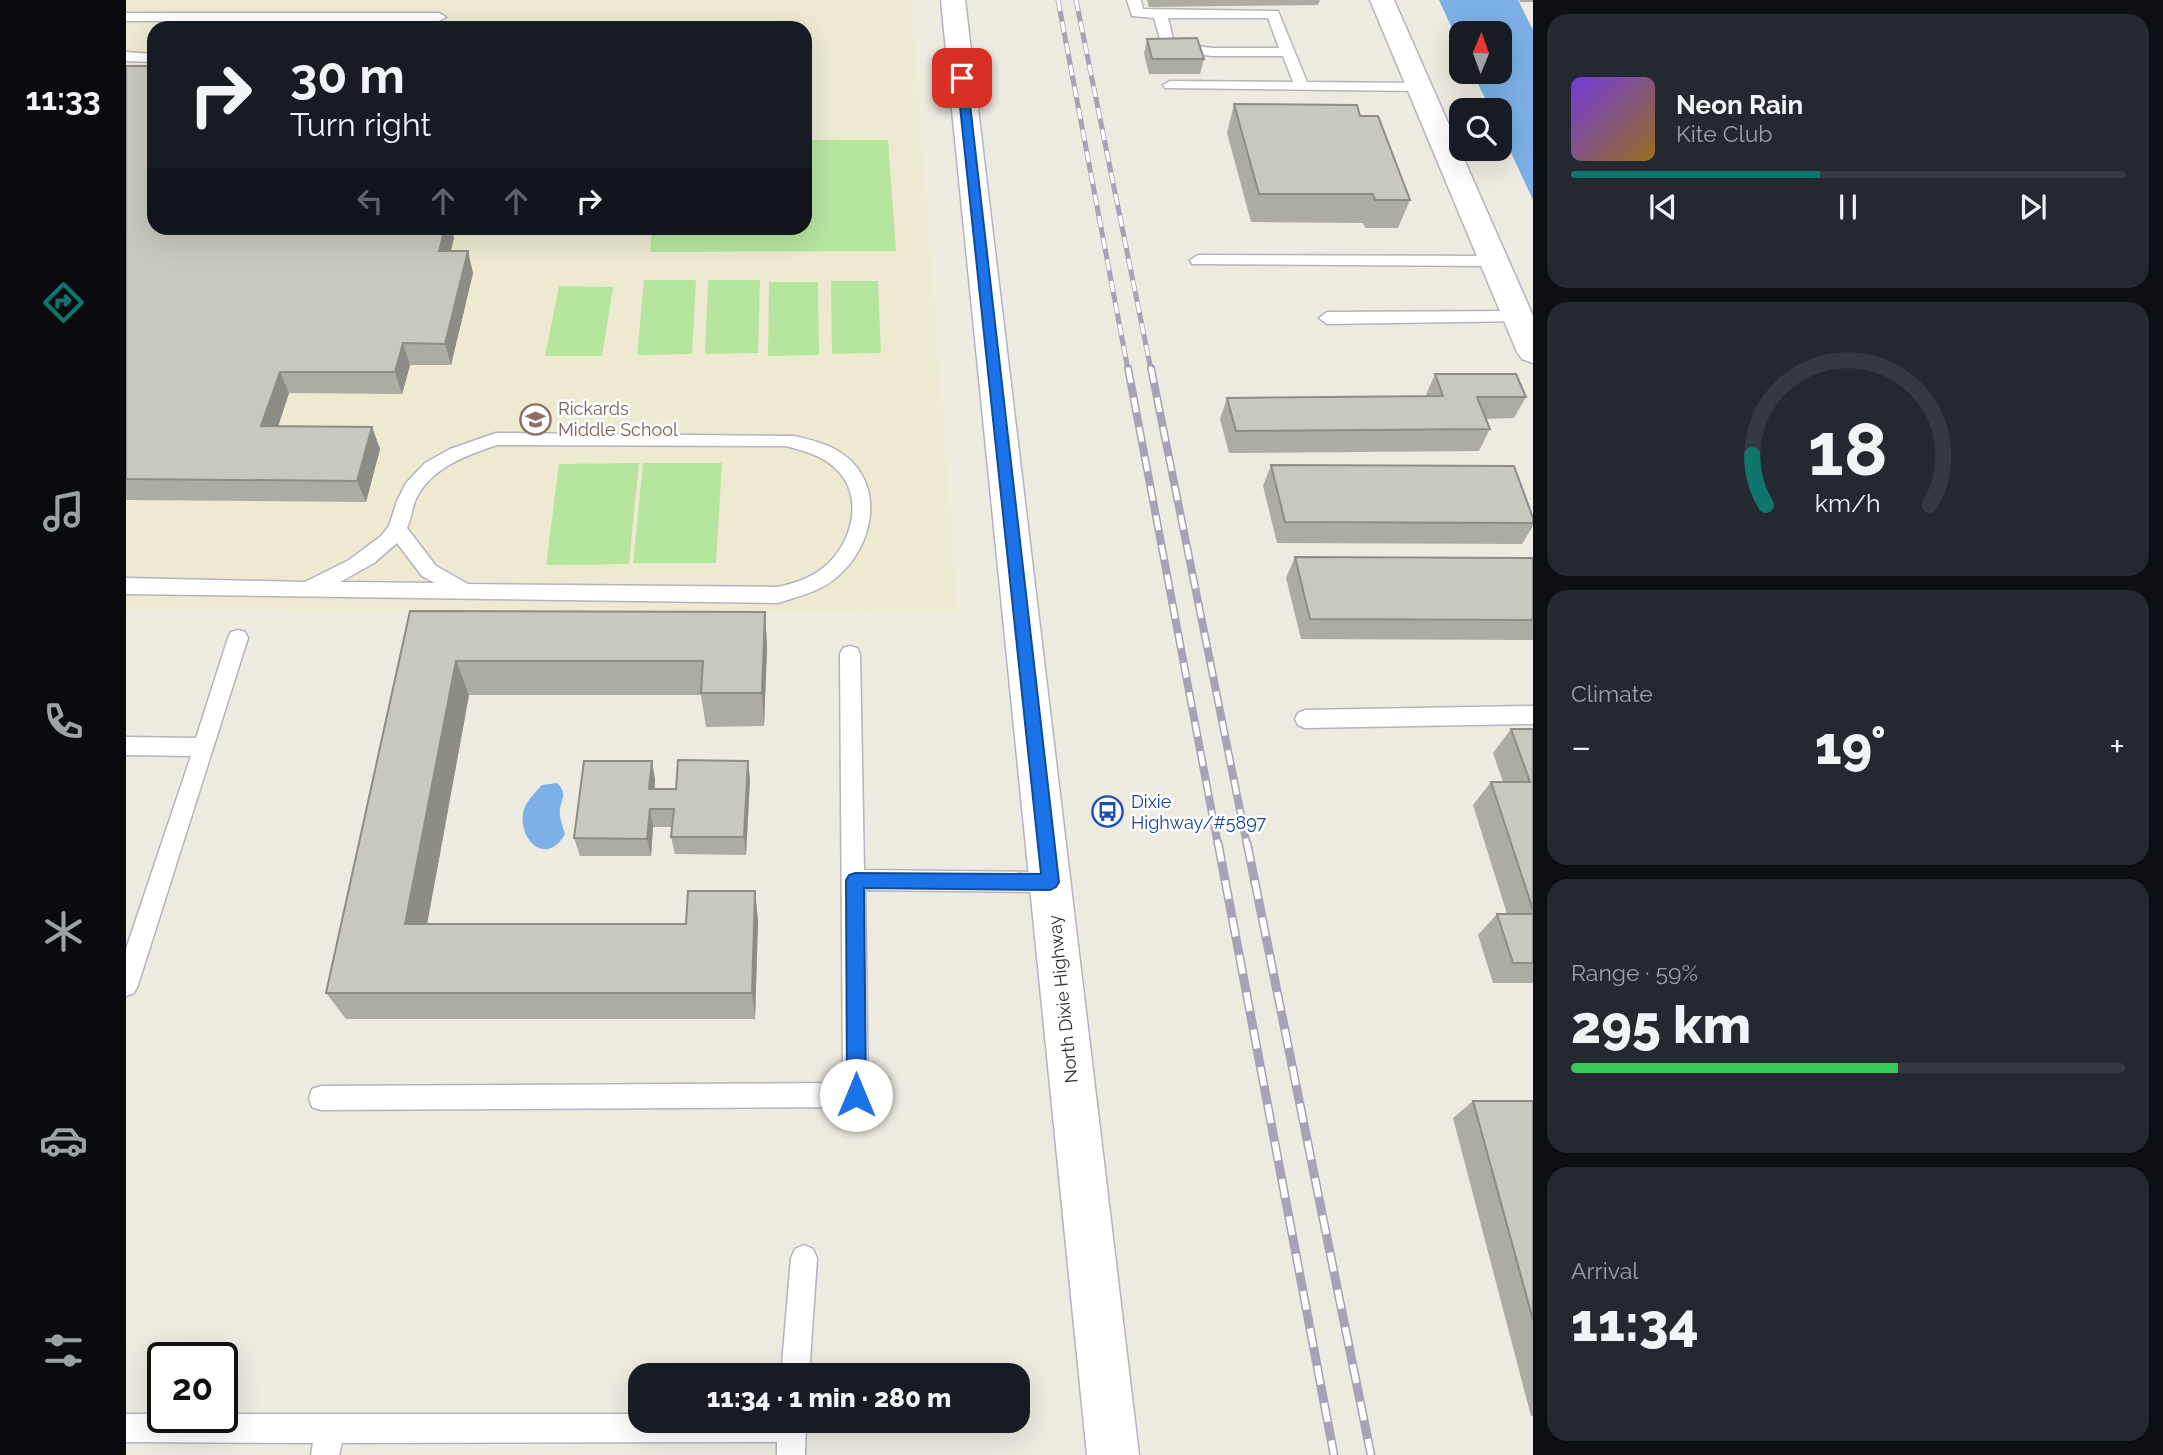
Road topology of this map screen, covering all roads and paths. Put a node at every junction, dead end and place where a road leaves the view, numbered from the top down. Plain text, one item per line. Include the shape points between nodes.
1 (444, 0) edge
2 (953, 0) edge
3 (1134, 0) edge
4 (1382, 0) edge
5 (1160, 14) junction
6 (126, 17) edge
7 (376, 21) edge
8 (438, 21) edge
9 (1288, 52) junction
10 (126, 56) edge
11 (147, 58) edge
12 (1170, 85) dead end
13 (1302, 86) junction
14 (1419, 87) junction
15 (1198, 260) dead end
16 (1494, 261) junction
17 (1518, 317) junction
18 (1327, 318) dead end
19 (1533, 352) edge
20 (398, 530) junction
21 (126, 586) edge
22 (307, 589) junction
23 (464, 591) junction
24 (238, 638) dead end
25 (850, 654) dead end
26 (1533, 715) edge
27 (1305, 719) dead end
28 (126, 746) edge
29 (204, 747) junction
30 (855, 880) junction
31 (1050, 882) junction
32 (126, 985) edge
33 (321, 1098) dead end
34 (804, 1258) dead end
35 (796, 1363) edge
36 (126, 1428) edge
37 (791, 1435) edge
38 (328, 1442) edge
39 (1113, 1455) edge

1 - 8 lane
2 - 31 main road, North Dixie Highway
3 - 5 lane via 1137,13
4 - 14 main road
5 - 9 lane via 1168,46 1212,52
5 - 9 lane via 1273,14
6 - 7 lane
9 - 13 lane
10 - 11 lane
12 - 13 lane
13 - 14 lane
14 - 16 main road
15 - 16 lane
16 - 17 main road
17 - 18 lane
17 - 19 main road
20 - 22 lane via 379,550
20 - 23 lane via 429,572
20 - 23 lane via 406,499 425,472 458,450 496,439 786,440 813,447 844,464 862,490 863,516 857,541 838,566 815,583 778,595
21 - 22 lane
22 - 23 lane
24 - 29 lane
25 - 30 lane
26 - 27 lane
28 - 29 lane
29 - 32 lane
30 - 31 lane
30 - 33 lane via 856,1095
31 - 39 main road, North Dixie Highway
34 - 35 lane
36 - 38 lane
37 - 38 lane

